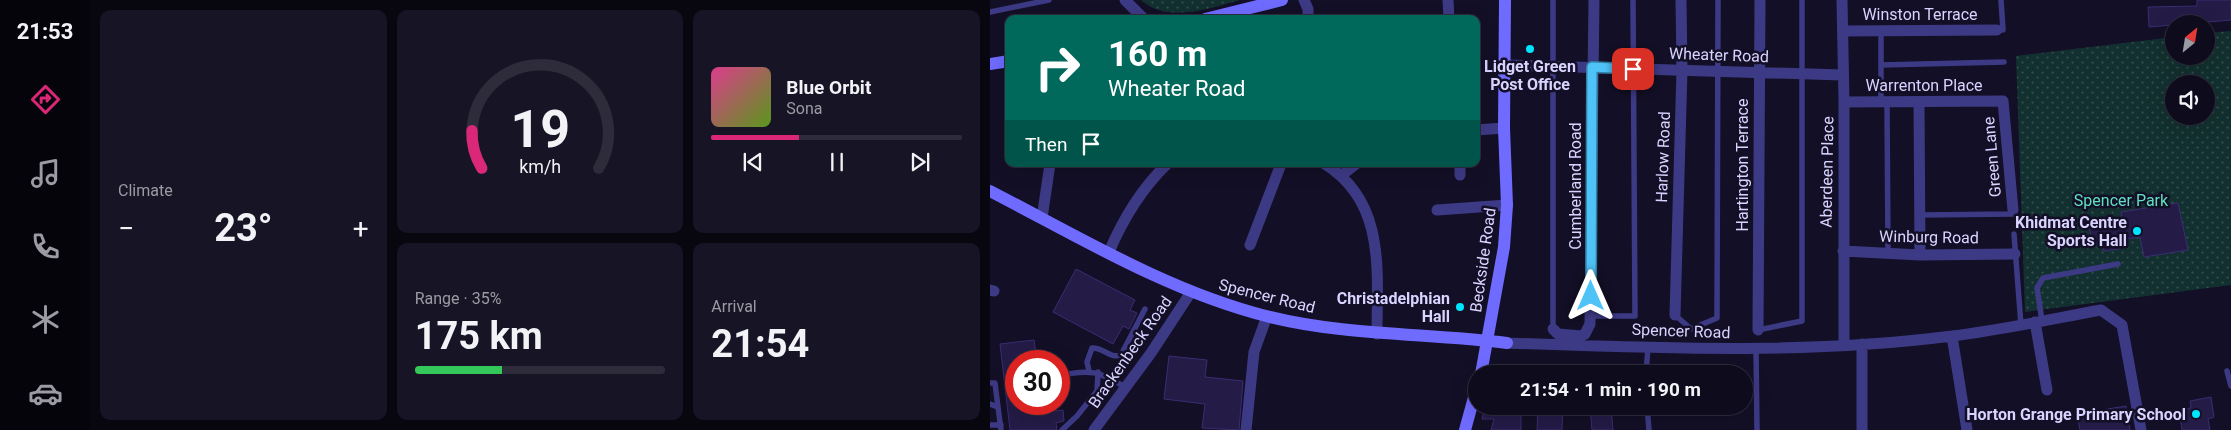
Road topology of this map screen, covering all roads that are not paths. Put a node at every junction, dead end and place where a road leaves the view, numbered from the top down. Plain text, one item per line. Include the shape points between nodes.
1 (1049, 0) edge
2 (1125, 0) edge
3 (1282, 0) edge
4 (1304, 0) edge
5 (1448, 0) edge
6 (1505, 0) edge
7 (1553, 0) edge
8 (1594, 0) edge
9 (1633, 0) edge
10 (1681, 0) edge
11 (1718, 0) edge
12 (1760, 0) edge
13 (1802, 0) edge
14 (1842, 0) edge
15 (2001, 0) edge
16 (990, 12) edge
17 (1140, 15) edge
18 (1221, 15) edge
19 (1308, 15) edge
20 (1449, 15) edge
21 (2000, 30) joint
22 (1843, 31) junction
23 (1881, 31) junction
24 (1005, 61) edge
25 (2004, 62) dead end
26 (990, 64) edge
27 (1505, 65) junction
28 (1881, 65) junction
29 (1553, 66) junction
30 (1592, 67) junction
31 (1633, 69) junction
32 (1682, 70) junction
33 (1718, 71) junction
34 (1759, 72) junction
35 (1802, 74) junction
36 (1843, 75) junction
37 (2003, 101) joint
38 (1844, 102) junction
39 (1884, 102) junction
40 (1919, 102) junction
41 (1504, 128) junction
42 (1480, 130) edge
43 (1050, 167) edge
44 (1164, 167) edge
45 (1280, 167) edge
46 (1329, 167) edge
47 (1352, 167) edge
48 (1342, 175) junction
49 (990, 191) edge
50 (1507, 205) junction
51 (1437, 210) dead end
52 (2013, 210) joint
53 (1920, 215) junction
54 (1042, 218) junction
55 (2014, 234) dead end
56 (1250, 244) dead end
57 (1843, 251) junction
58 (1109, 252) junction
59 (1888, 253) junction
60 (2014, 254) junction
61 (1920, 255) junction
62 (2118, 264) dead end
63 (1190, 292) junction
64 (1145, 309) dead end
65 (1674, 315) joint
66 (1267, 316) junction
67 (1591, 316) junction
68 (2038, 322) junction
69 (2021, 325) junction
70 (1553, 329) joint
71 (1758, 330) joint
72 (1377, 334) junction
73 (1952, 336) junction
74 (1487, 340) junction
75 (1507, 343) joint
76 (1862, 344) junction
77 (1844, 345) junction
78 (1648, 347) junction
79 (1756, 348) junction
80 (1483, 365) edge
81 (1647, 365) edge
82 (1089, 371) junction
83 (2227, 371) dead end
84 (1098, 372) junction
85 (1070, 374) edge
86 (990, 383) edge
87 (2231, 386) edge
88 (1127, 388) junction
89 (2047, 390) dead end
90 (990, 404) edge
91 (998, 407) junction
92 (1469, 415) edge
93 (1648, 415) edge
94 (990, 426) edge
95 (1001, 427) edge
96 (1062, 430) edge
97 (1094, 430) edge
98 (1246, 430) edge
99 (1465, 430) edge
100 (1649, 430) edge
101 (1756, 430) edge
102 (1862, 430) edge
103 (1967, 430) edge
104 (2142, 430) edge

1 - 16 lane
2 - 17 street
3 - 18 street
4 - 19 street
5 - 20 street
6 - 27 street, Beckside Road
7 - 29 lane
8 - 30 street, Cumberland Road
9 - 31 lane
10 - 32 street, Harlow Road
11 - 33 lane
12 - 34 street, Hartington Terrace
13 - 35 lane
14 - 22 street, Aberdeen Place
15 - 21 lane
21 - 23 street, Winston Terrace
22 - 23 street, Winston Terrace
22 - 36 street, Aberdeen Place
23 - 28 lane
24 - 26 street
25 - 28 lane
27 - 29 street, Wheater Road
27 - 41 street, Beckside Road
28 - 39 lane
29 - 30 street, Wheater Road
29 - 70 lane
30 - 31 street, Wheater Road
30 - 67 street, Cumberland Road
31 - 32 street, Wheater Road
31 - 67 lane via 1635,316
32 - 33 street, Wheater Road
32 - 65 street, Harlow Road
33 - 34 street, Wheater Road
33 - 65 lane via 1717,318 1691,328
34 - 35 street, Wheater Road
34 - 71 street, Hartington Terrace
35 - 36 street, Wheater Road
35 - 71 lane via 1802,321
36 - 38 street, Aberdeen Place
37 - 40 street, Warrenton Place
37 - 52 street, Green Lane
38 - 39 street, Warrenton Place
38 - 57 street, Aberdeen Place
39 - 40 street, Warrenton Place
39 - 59 lane
40 - 53 street
41 - 42 street
41 - 50 street, Beckside Road
43 - 54 street
44 - 58 street via 1132,206
45 - 56 street
46 - 48 street
47 - 48 street
48 - 72 street via 1370,222 1377,249
49 - 54 street, Spencer Road
50 - 51 street
50 - 74 street, Beckside Road via 1504,247
52 - 53 lane via 2013,214
53 - 61 street
54 - 58 street, Spencer Road
55 - 60 lane
57 - 59 street, Winburg Road
57 - 77 street, Aberdeen Place
58 - 63 street, Spencer Road
59 - 61 street, Winburg Road
60 - 61 street, Winburg Road
60 - 69 lane
62 - 68 lane via 2043,278 2037,288
63 - 66 street, Spencer Road
63 - 88 street, Brackenbeck Road
64 - 82 lane via 1121,355 1114,357 1092,348 1087,362
66 - 72 street, Spencer Road
66 - 98 street via 1254,352
67 - 70 street via 1588,329 1581,336 1554,333
68 - 69 street, Spencer Road
68 - 89 street
68 - 104 street, Spencer Road via 2101,310 2122,325
69 - 73 street, Spencer Road
72 - 74 street, Spencer Road
73 - 76 street, Spencer Road
73 - 103 street
74 - 75 street, Spencer Road
74 - 80 street, Beckside Road
75 - 78 street, Spencer Road
76 - 77 street, Spencer Road
76 - 102 street
77 - 79 street, Spencer Road
78 - 79 street, Spencer Road
78 - 81 lane
79 - 101 lane
82 - 84 lane
82 - 85 lane
83 - 87 lane
84 - 88 lane
84 - 96 lane via 1097,391
86 - 91 lane via 995,383
88 - 97 street, Brackenbeck Road
90 - 91 lane
91 - 95 lane
92 - 99 street
93 - 100 lane
94 - 95 lane

